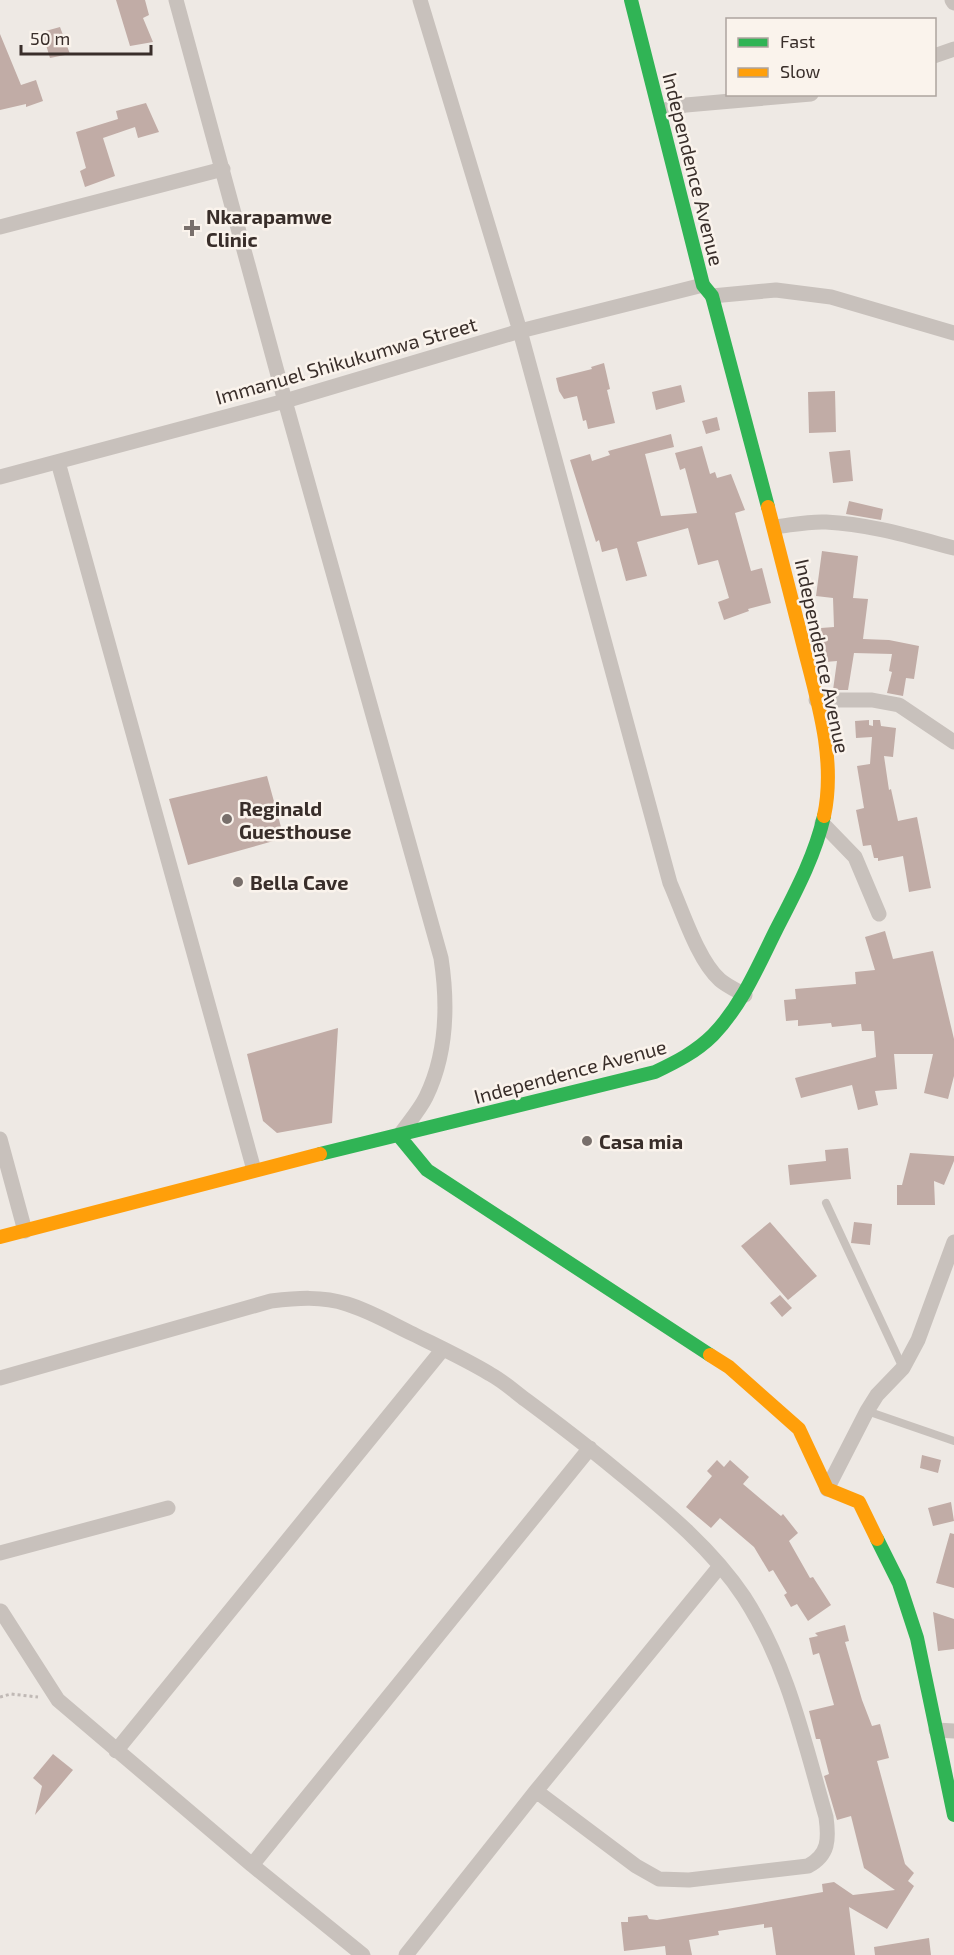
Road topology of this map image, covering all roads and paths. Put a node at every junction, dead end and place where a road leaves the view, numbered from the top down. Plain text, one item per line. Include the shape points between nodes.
1 (176, 0) edge
2 (420, 0) edge
3 (631, 0) edge
4 (954, 49) edge
5 (936, 55) edge
6 (789, 96) edge
7 (660, 111) junction
8 (223, 169) junction
9 (0, 227) edge
10 (708, 290) junction
11 (520, 331) junction
12 (954, 333) edge
13 (285, 401) junction
14 (58, 462) junction
15 (0, 477) edge
16 (775, 527) junction
17 (954, 548) edge
18 (816, 700) junction
19 (954, 742) edge
20 (822, 823) junction
21 (879, 914) dead end
22 (745, 995) junction
23 (399, 1136) junction
24 (0, 1139) edge
25 (254, 1170) junction
26 (826, 1203) dead end
27 (25, 1231) junction
28 (0, 1237) edge
29 (954, 1242) edge
30 (443, 1349) junction
31 (903, 1368) junction
32 (0, 1378) edge
33 (867, 1411) junction
34 (954, 1441) edge
35 (590, 1448) junction
36 (827, 1490) junction
37 (168, 1508) dead end
38 (0, 1553) edge
39 (720, 1566) junction
40 (0, 1613) edge
41 (0, 1697) edge
42 (58, 1700) junction
43 (936, 1730) junction
44 (954, 1731) edge
45 (116, 1751) junction
46 (536, 1791) junction
47 (954, 1815) edge
48 (252, 1865) junction
49 (363, 1955) edge
50 (406, 1955) edge

1 - 8 street
2 - 11 street
3 - 7 street, Independence Avenue
4 - 5 street
6 - 7 street
7 - 10 street, Independence Avenue
8 - 9 street
8 - 13 street
10 - 11 street, Immanuel Shikukumwa Street
10 - 12 street, Immanuel Shikukumwa Street via 776,290 831,297
10 - 16 street, Independence Avenue
11 - 13 street, Immanuel Shikukumwa Street
11 - 22 street via 670,882 713,973
13 - 14 street, Immanuel Shikukumwa Street
13 - 23 street via 441,958 446,1005 440,1051 426,1097
14 - 15 street, Immanuel Shikukumwa Street
14 - 25 street
16 - 17 street via 828,522 879,529
16 - 18 street, Independence Avenue
18 - 19 street via 872,699 899,705
18 - 20 street, Independence Avenue via 828,778
20 - 21 street via 855,857
20 - 22 street, Independence Avenue via 809,861
22 - 23 street, Independence Avenue via 708,1042 665,1068
23 - 25 street, Independence Avenue
23 - 36 street via 427,1170 729,1367 799,1429
24 - 27 street
25 - 27 street, Independence Avenue
26 - 31 lane
27 - 28 street, Independence Avenue
29 - 31 street via 918,1340
30 - 32 street via 347,1304 322,1298 296,1298 271,1301
30 - 35 street via 491,1374
30 - 45 street
31 - 33 street
33 - 34 lane
33 - 36 street
35 - 39 street via 660,1506
35 - 48 street
36 - 43 street via 859,1502 899,1583 917,1638
37 - 38 street
39 - 46 street
39 - 46 street via 743,1596 779,1660 826,1817 827,1842 818,1860 808,1866 689,1880 659,1879
40 - 42 street via 18,1634
41 - 42 path via 11,1694
42 - 45 street
43 - 44 street
43 - 47 street
45 - 48 street
46 - 50 street
48 - 49 street

